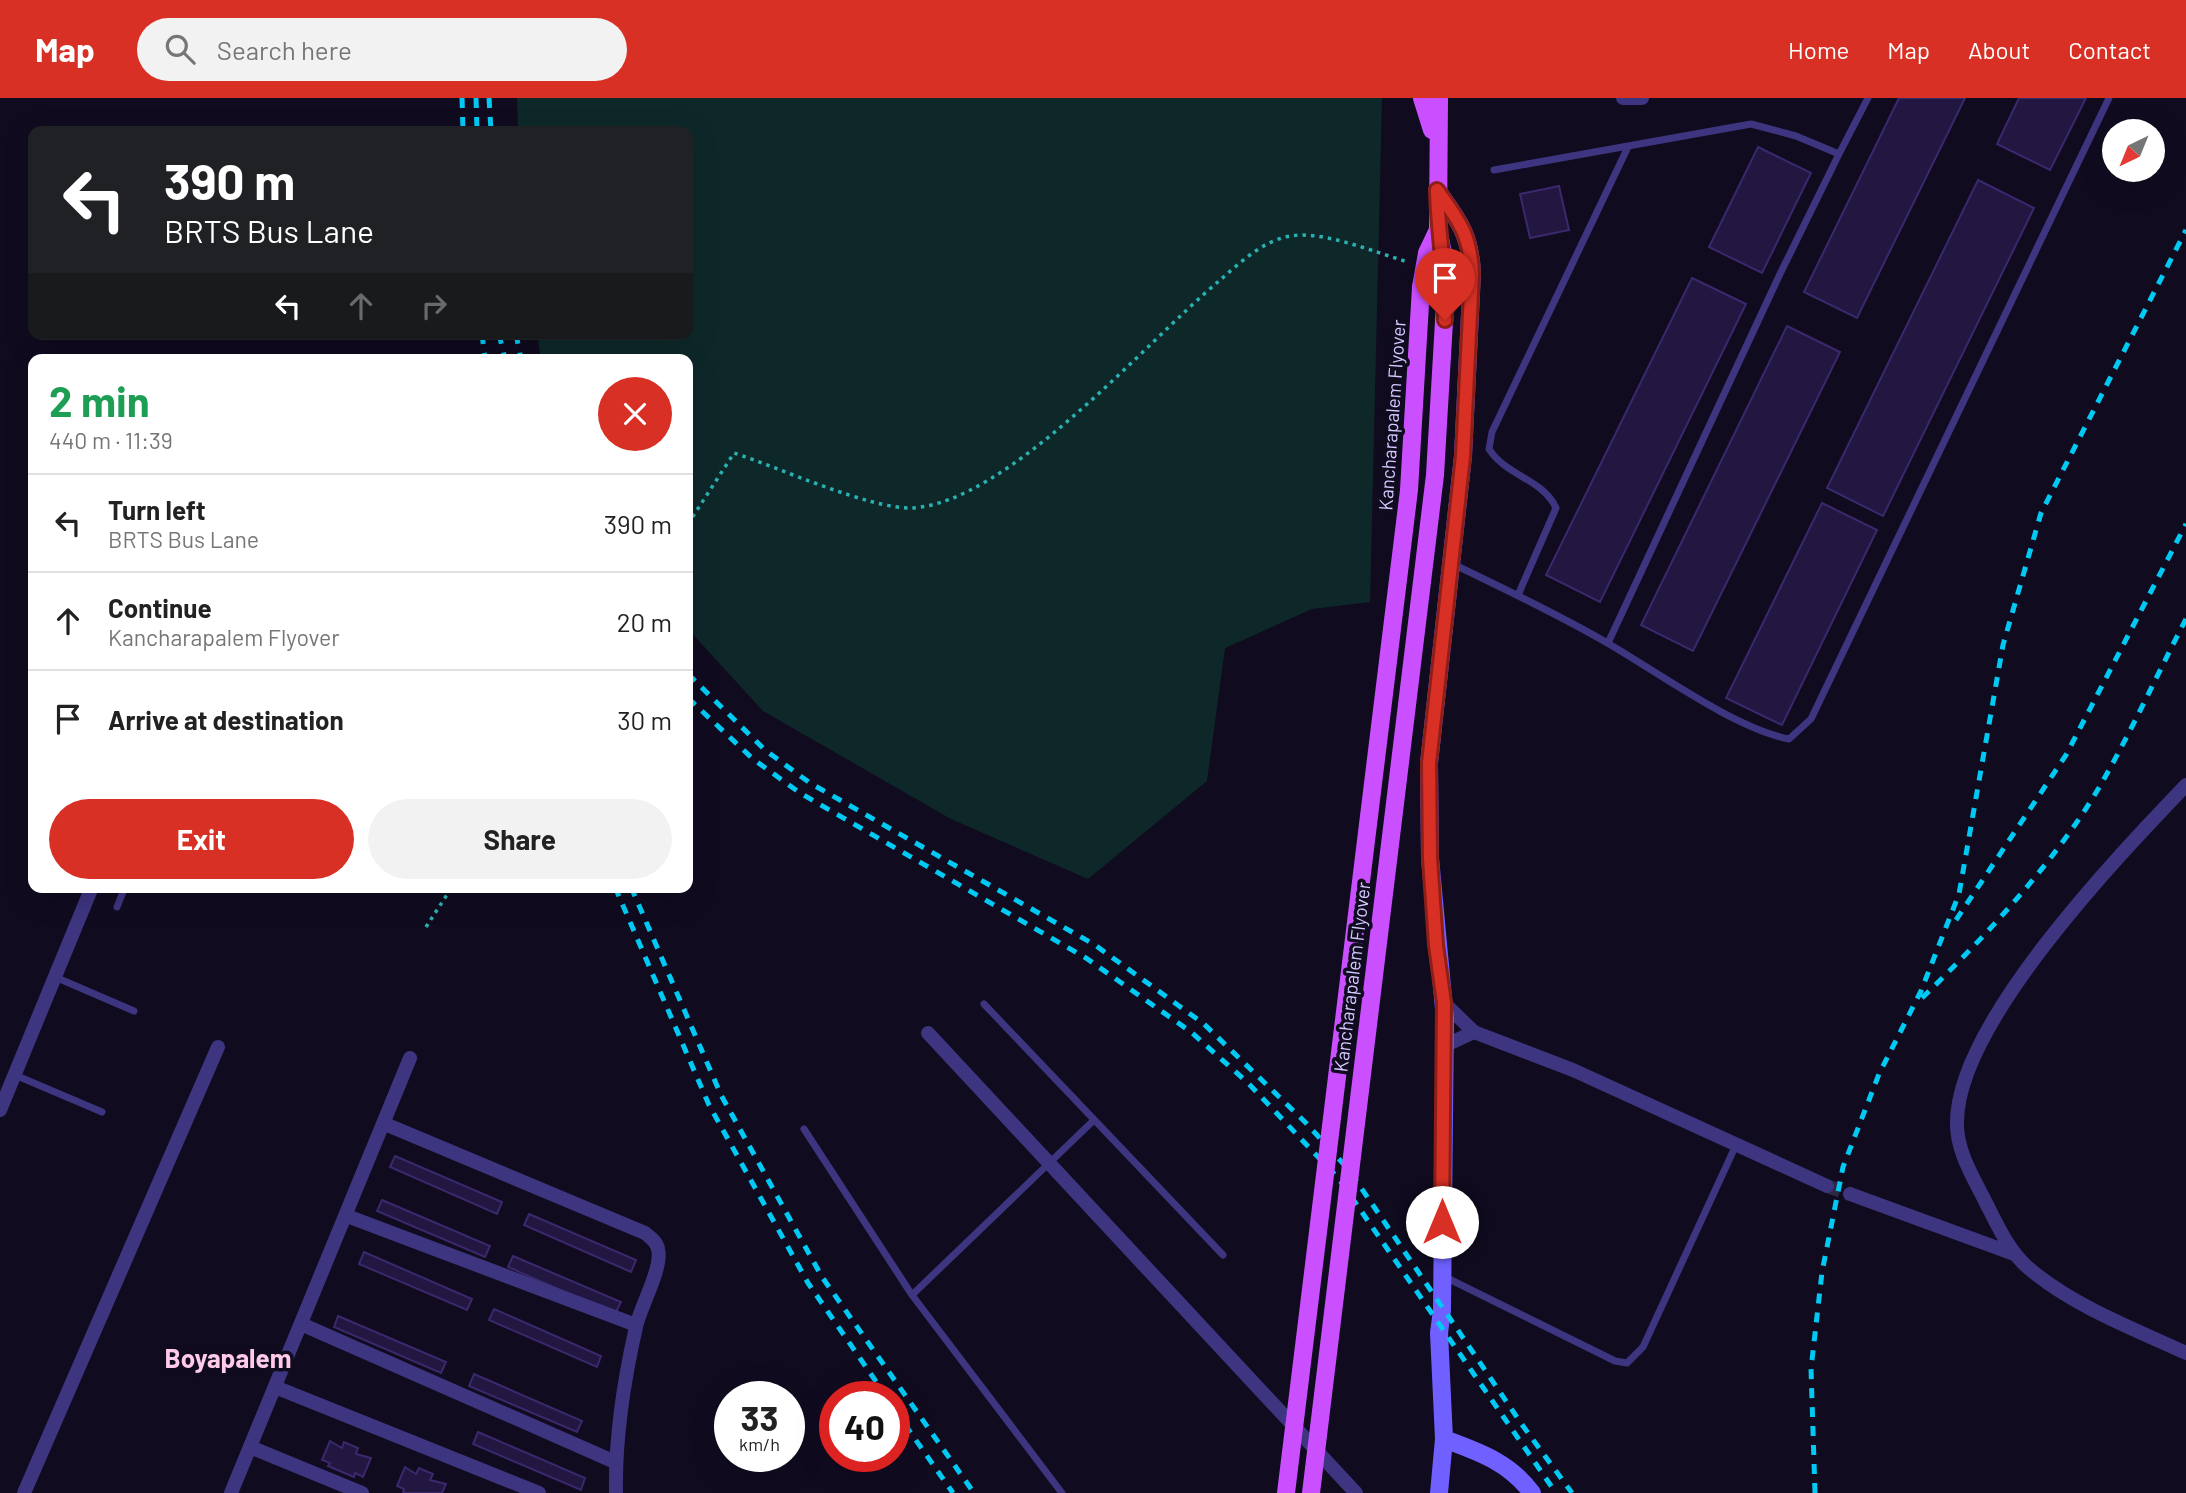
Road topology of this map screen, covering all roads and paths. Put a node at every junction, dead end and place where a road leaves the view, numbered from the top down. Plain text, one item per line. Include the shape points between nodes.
1 (1422, 98) edge
2 (1439, 98) edge
3 (1451, 98) edge
4 (1623, 98) edge
5 (1642, 98) edge
6 (1868, 98) edge
7 (2109, 98) edge
8 (1436, 143) junction
9 (1627, 149) junction
10 (1839, 154) junction
11 (1494, 170) dead end
12 (1437, 190) junction
13 (1438, 230) junction
14 (1423, 266) junction
15 (693, 516) edge
16 (1450, 563) junction
17 (1518, 595) junction
18 (1608, 643) junction
19 (2186, 785) edge
20 (90, 893) edge
21 (123, 893) edge
22 (448, 893) edge
23 (117, 907) dead end
24 (426, 927) dead end
25 (55, 977) junction
26 (1444, 1003) junction
27 (984, 1004) dead end
28 (134, 1011) dead end
29 (1474, 1032) junction
30 (928, 1033) dead end
31 (1444, 1046) junction
32 (218, 1047) dead end
33 (410, 1058) dead end
34 (15, 1075) junction
35 (0, 1110) edge
36 (102, 1112) dead end
37 (1094, 1120) junction
38 (385, 1124) junction
39 (804, 1129) dead end
40 (1736, 1144) junction
41 (1049, 1162) junction
42 (1827, 1186) tunnel mouth
43 (1850, 1194) tunnel mouth
44 (347, 1216) junction
45 (2014, 1254) junction
46 (1223, 1255) dead end
47 (1442, 1275) junction
48 (912, 1295) junction
49 (301, 1324) junction
50 (636, 1325) junction
51 (2186, 1353) edge
52 (275, 1387) junction
53 (1444, 1439) junction
54 (250, 1447) junction
55 (615, 1462) junction
56 (24, 1493) edge
57 (231, 1493) edge
58 (362, 1493) edge
59 (539, 1493) edge
60 (616, 1493) edge
61 (1062, 1493) edge
62 (1286, 1493) edge
63 (1311, 1493) edge
64 (1356, 1493) edge
65 (1439, 1493) edge
66 (1532, 1493) edge

1 - 8 main road
2 - 8 main road
3 - 8 main road
4 - 5 street
6 - 10 lane
7 - 18 lane via 1811,719 1801,731 1789,739 1772,736 1696,697
8 - 12 main road
9 - 10 lane via 1751,124
9 - 11 lane
9 - 17 lane via 1492,432 1489,449 1497,463 1549,494 1556,508
10 - 18 lane
12 - 13 main road
12 - 16 street via 1465,229 1472,273 1464,442
13 - 14 main road, Kancharapalem Flyover
13 - 63 main road, Kancharapalem Flyover, bridge via 1446,287 1435,475
14 - 15 path via 1324,238 1300,235 1278,239 1254,251 1179,315 1046,439 952,499 907,508 880,503 734,453
14 - 62 main road, Kancharapalem Flyover, bridge via 1409,489
16 - 17 lane
16 - 26 street via 1429,763 1430,858
17 - 18 lane
19 - 45 street via 2051,938 2016,984 1973,1056 1959,1096 1956,1125 1976,1184
20 - 25 street
21 - 23 lane
22 - 24 path
25 - 28 lane
25 - 34 street
26 - 29 street
26 - 31 street
27 - 37 lane
29 - 31 street
29 - 40 street via 1573,1070
30 - 41 street
31 - 47 street
32 - 56 street
33 - 38 street
34 - 35 street
34 - 36 lane
37 - 41 lane
37 - 46 lane
38 - 44 street
38 - 50 street via 645,1233 658,1249 658,1261
39 - 48 lane
40 - 42 street
40 - 47 lane via 1643,1348 1627,1363
41 - 48 lane
41 - 64 street
43 - 45 street
44 - 49 street
44 - 50 street
45 - 51 street via 2050,1285
47 - 53 street via 1439,1333
48 - 61 lane
49 - 52 street
49 - 55 street
50 - 55 street
52 - 54 street
52 - 59 street
53 - 65 street
53 - 66 street via 1503,1463
54 - 57 street
54 - 58 street
55 - 60 street

